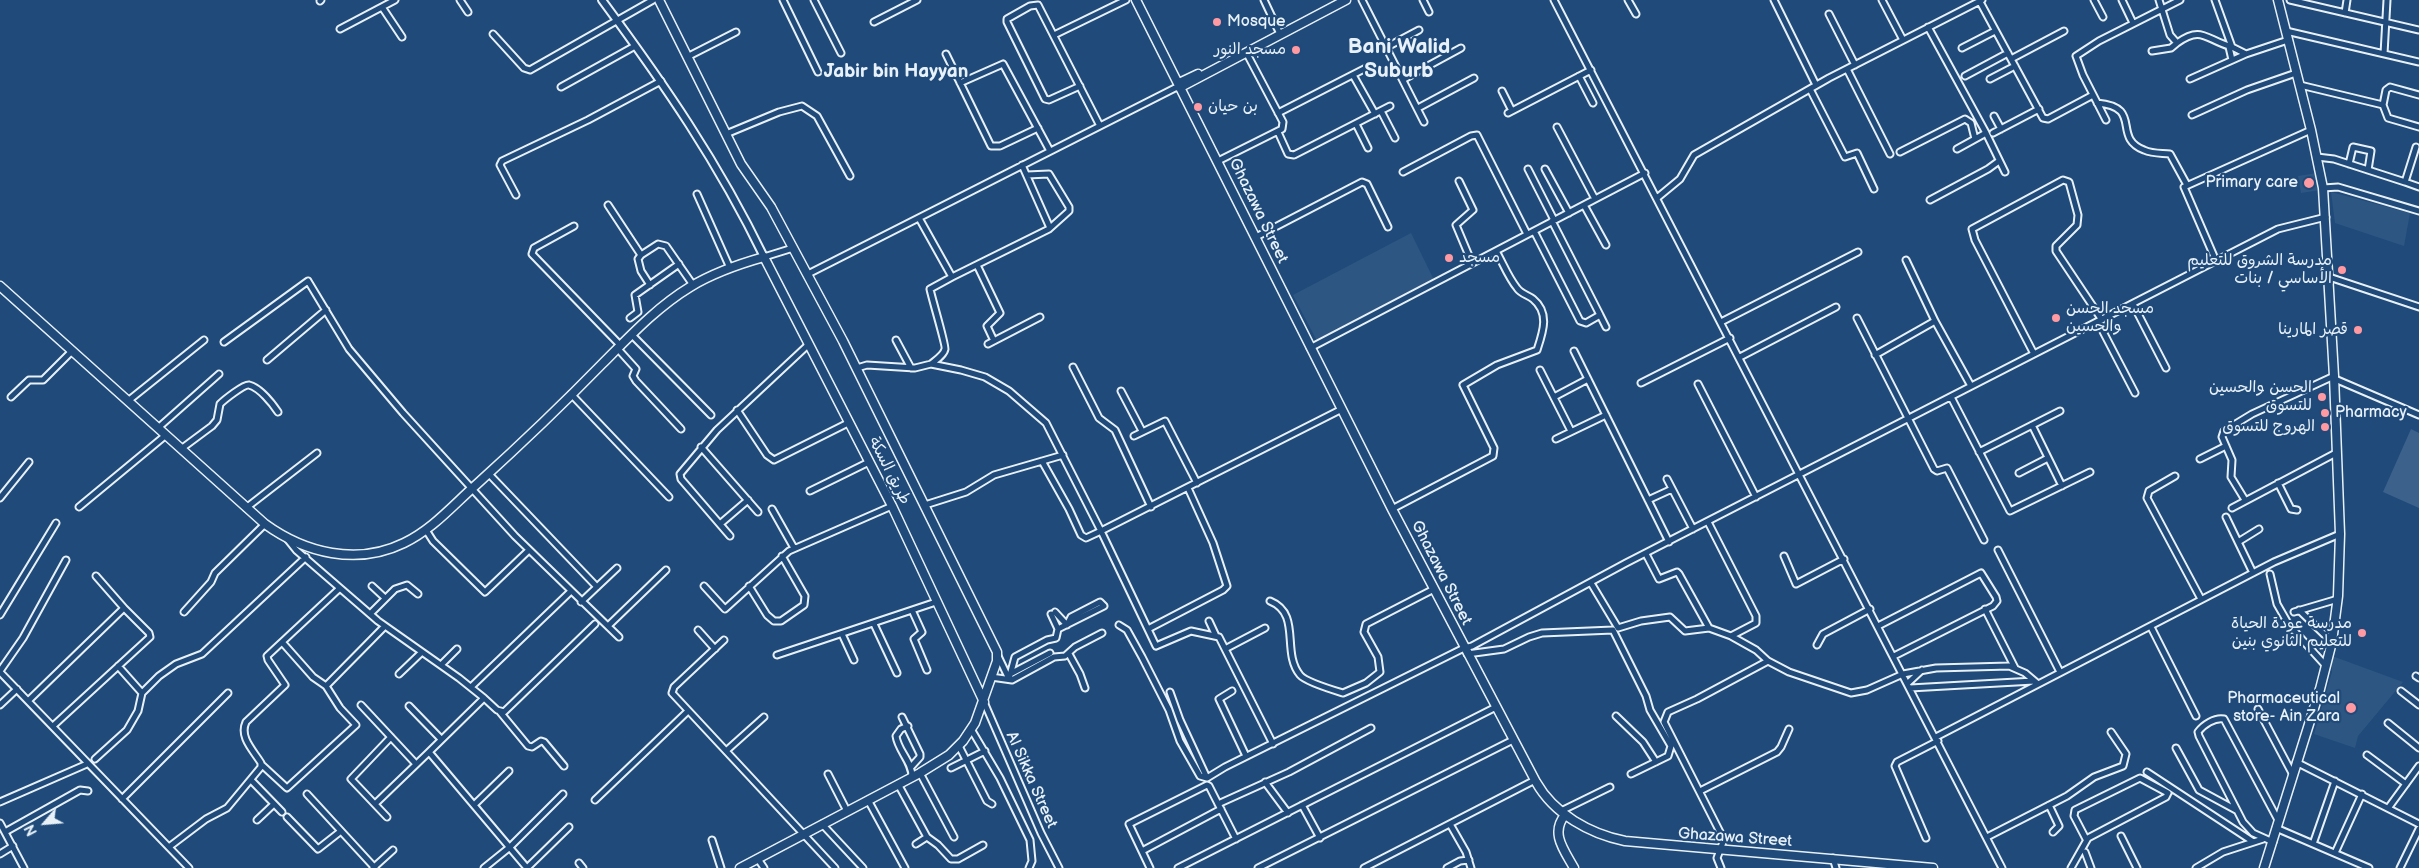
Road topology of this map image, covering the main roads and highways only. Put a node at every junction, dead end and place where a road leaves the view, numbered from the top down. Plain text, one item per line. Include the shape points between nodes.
1 (1136, 0) edge
2 (1346, 0) edge
3 (2278, 0) edge
4 (658, 1) edge
5 (1191, 79) junction
6 (1178, 84) junction
7 (1186, 96) junction
8 (0, 286) edge
9 (984, 702) junction
10 (1552, 803) junction
11 (1566, 815) junction
12 (1557, 825) junction
13 (1560, 838) junction
14 (1898, 866) edge
15 (740, 868) edge
16 (1574, 868) edge
17 (1932, 868) edge
18 (2264, 868) edge

1 - 6 main road, Ghazawa Street
2 - 5 main road
3 - 18 main road via 2323,188 2340,534 2338,600 2332,642
4 - 9 main road via 744,171 771,207 857,368 998,655
5 - 6 main road
5 - 7 main road
6 - 7 main road, Ghazawa Street
7 - 10 main road, Ghazawa Street via 1392,509 1534,780
8 - 9 main road, طريق السكة via 265,524 288,540 322,552 352,554 403,544 426,530 670,300 693,285 764,256 892,506
9 - 15 main road via 972,729 944,759
10 - 11 main road, Ghazawa Street
10 - 12 main road
11 - 12 main road
11 - 13 main road
11 - 14 main road, Ghazawa Street via 1612,839 1640,844
12 - 13 main road
13 - 16 main road
14 - 17 main road, Ghazawa Street

